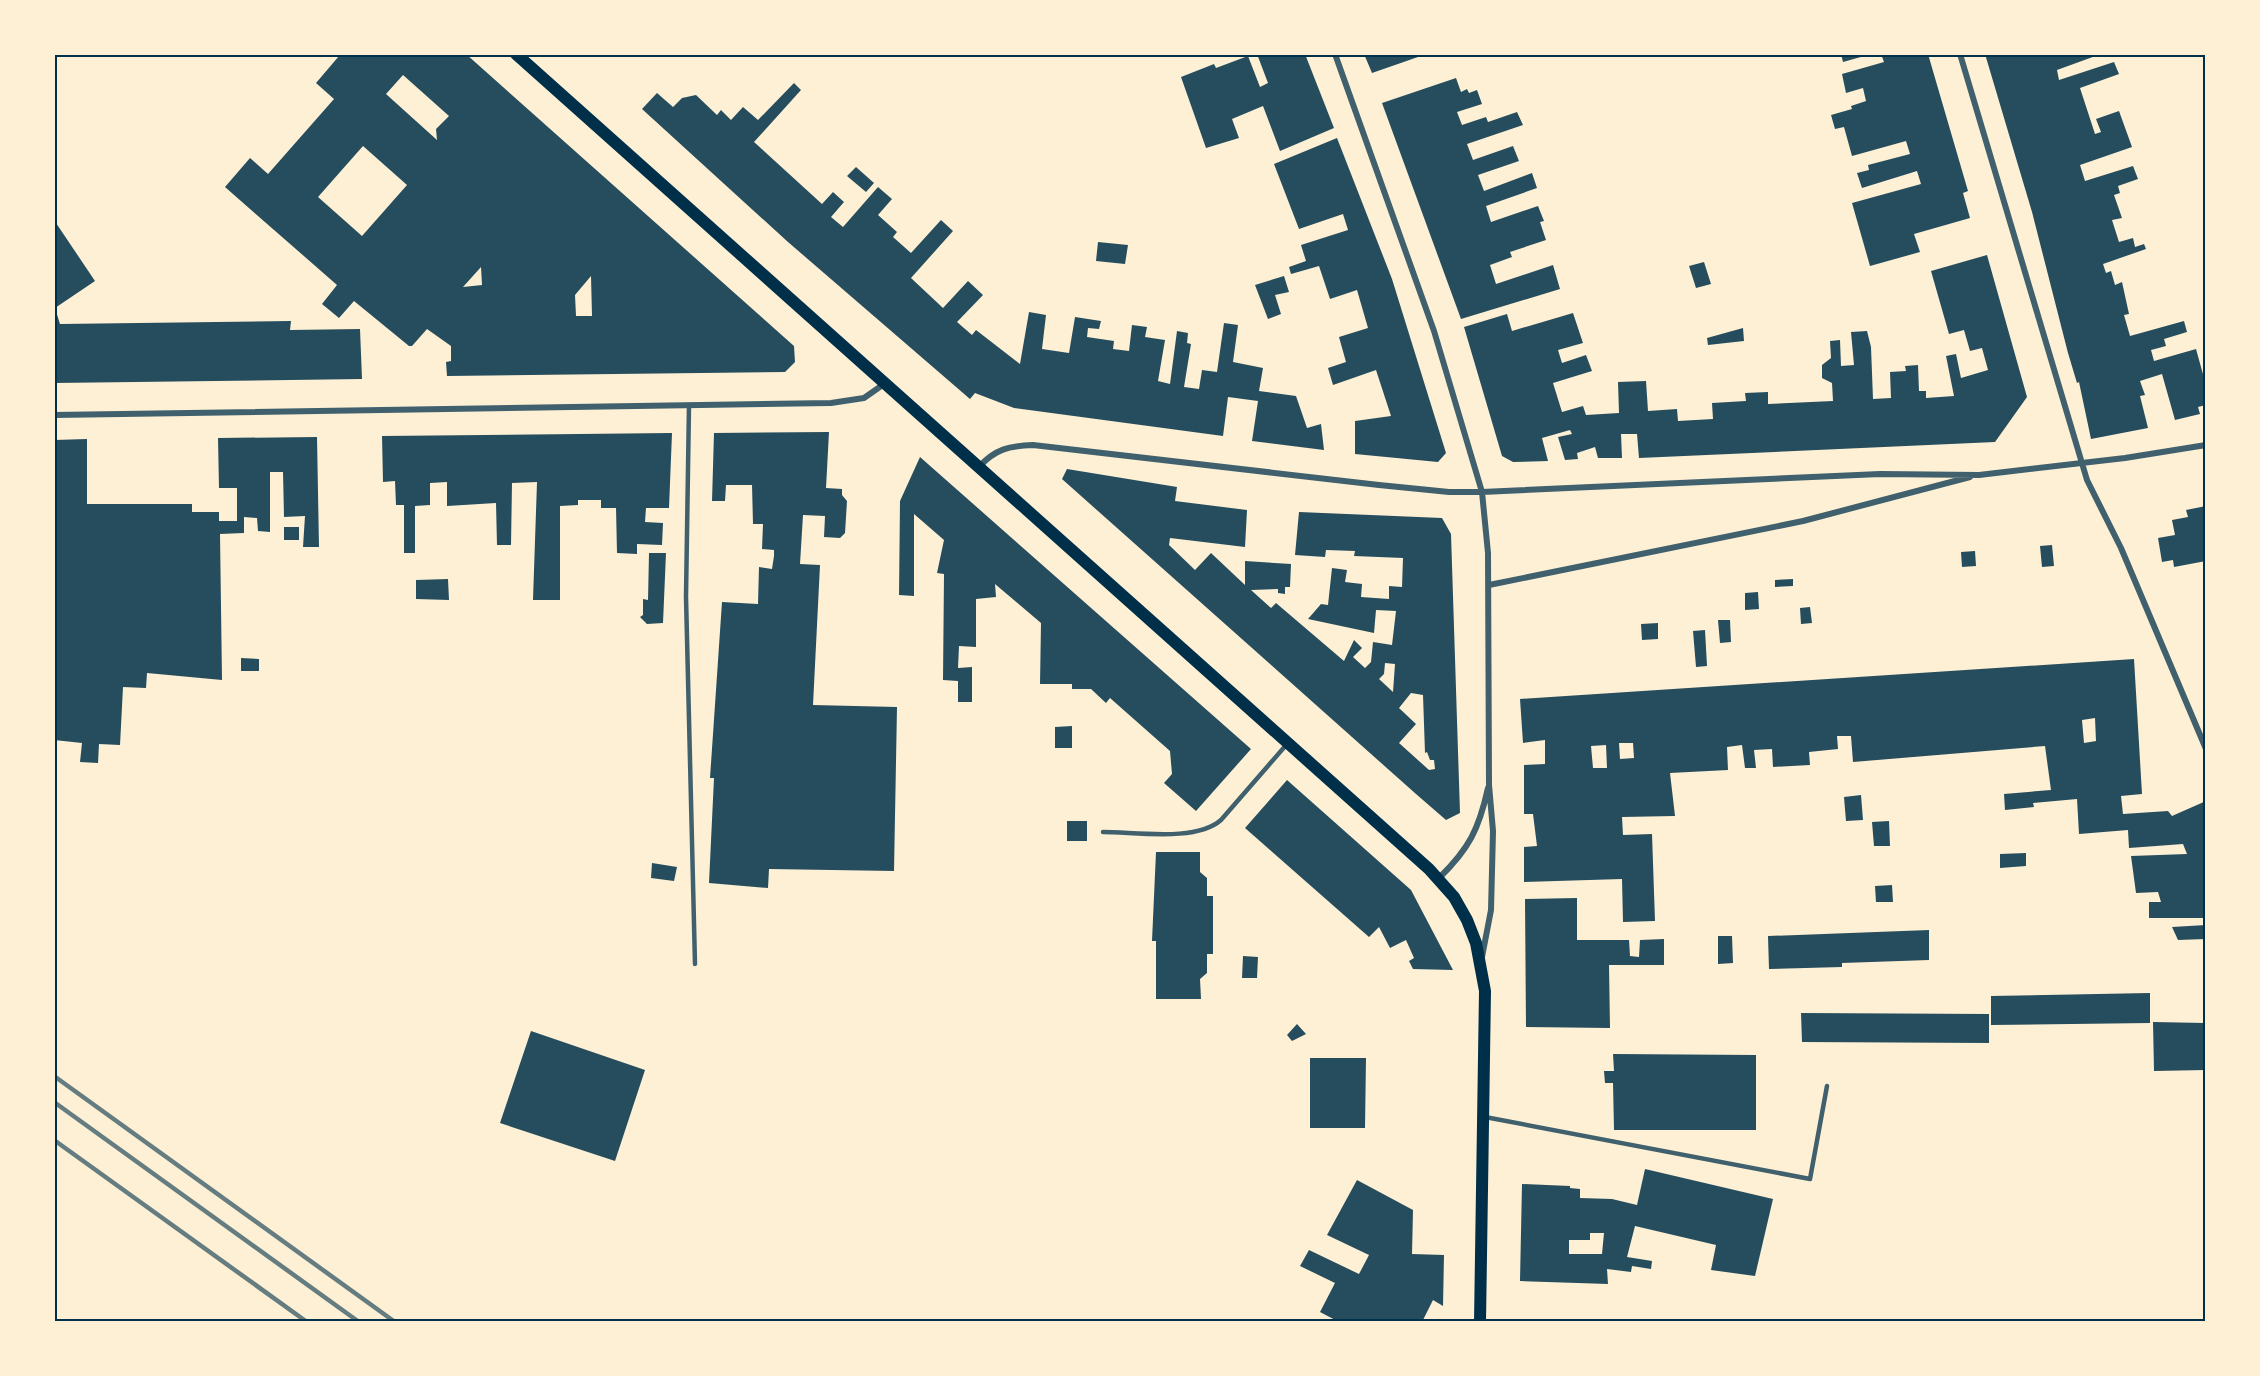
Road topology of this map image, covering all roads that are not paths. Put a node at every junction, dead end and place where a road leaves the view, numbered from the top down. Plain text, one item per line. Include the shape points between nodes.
1 (516, 54) edge
2 (1335, 54) edge
3 (1960, 54) edge
4 (884, 384) junction
5 (689, 405) junction
6 (54, 415) edge
7 (2206, 445) edge
8 (2082, 464) junction
9 (978, 467) junction
10 (1979, 475) junction
11 (1482, 492) junction
12 (1489, 585) junction
13 (1289, 742) junction
14 (2206, 749) edge
15 (1489, 785) junction
16 (1103, 832) dead end
17 (1439, 878) junction
18 (1481, 961) junction
19 (695, 964) dead end
20 (1827, 1086) dead end
21 (1485, 1117) junction
22 (1480, 1322) edge

1 - 4 main road
2 - 11 street via 1434,331
3 - 8 street
4 - 5 street via 864,398 845,403
4 - 9 main road
5 - 6 street
5 - 19 lane via 686,597
7 - 8 street
8 - 10 street
8 - 14 street
9 - 11 street via 1002,448 1033,445 1379,485
9 - 13 main road
10 - 11 street via 1880,474
10 - 12 street via 1803,520
11 - 12 street
12 - 15 street
13 - 16 lane via 1210,829 1186,833
13 - 17 main road
15 - 17 street via 1471,842
15 - 18 street via 1493,831 1491,898
17 - 18 main road via 1464,914
18 - 21 main road via 1485,991
20 - 21 lane via 1810,1179
21 - 22 main road

